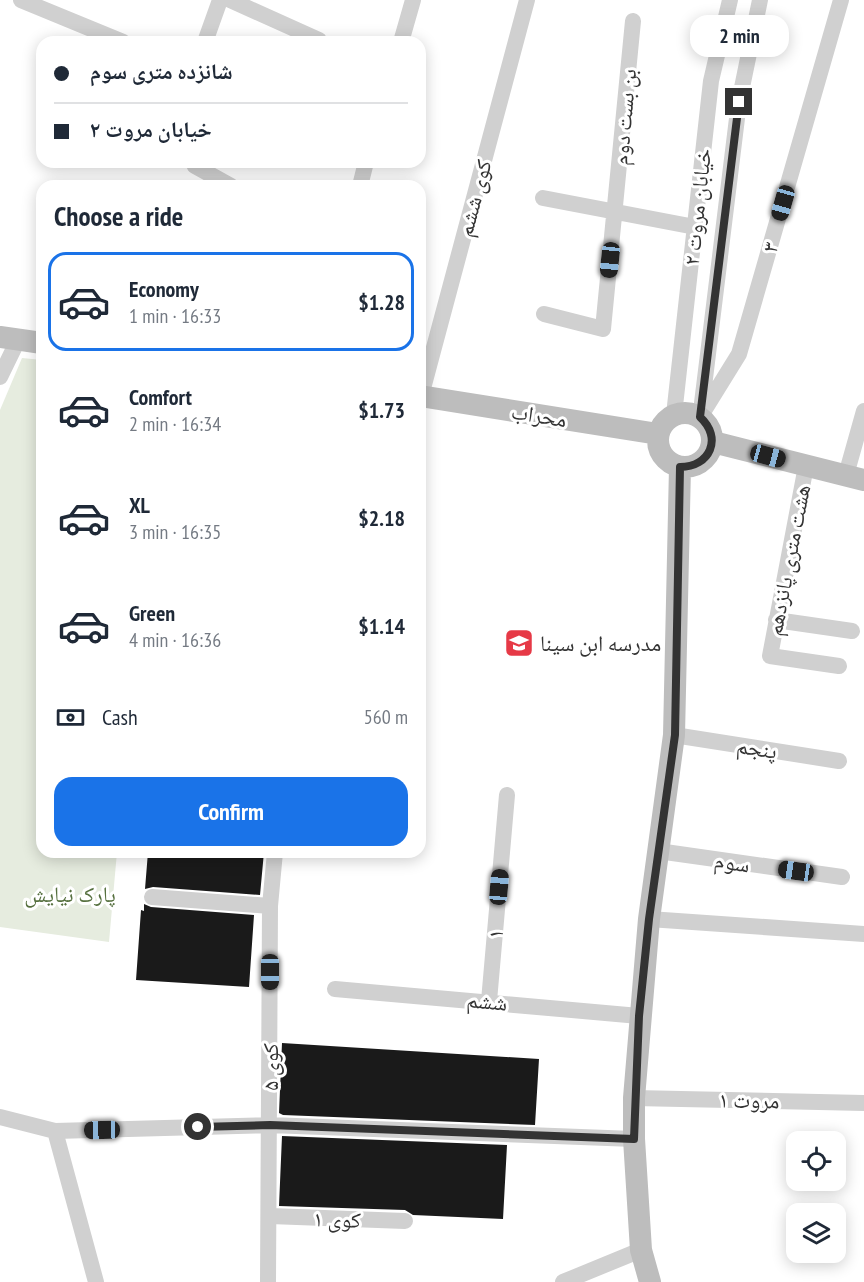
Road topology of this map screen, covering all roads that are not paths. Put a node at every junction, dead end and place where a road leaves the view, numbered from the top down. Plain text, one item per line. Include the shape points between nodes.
1 (21, 0) edge
2 (220, 0) edge
3 (230, 0) edge
4 (413, 0) edge
5 (527, 0) edge
6 (730, 0) edge
7 (760, 0) edge
8 (841, 0) edge
9 (51, 5) edge
10 (633, 21) dead end
11 (111, 36) edge
12 (207, 36) edge
13 (310, 36) edge
14 (403, 36) edge
15 (199, 168) edge
16 (220, 180) edge
17 (543, 198) dead end
18 (615, 214) junction
19 (695, 227) junction
20 (544, 314) dead end
21 (9, 339) edge
22 (36, 342) edge
23 (426, 374) edge
24 (0, 377) edge
25 (426, 397) edge
26 (864, 411) edge
27 (674, 415) junction
28 (700, 417) junction
29 (658, 434) junction
30 (713, 442) junction
31 (806, 466) junction
32 (680, 467) junction
33 (855, 478) edge
34 (776, 620) junction
35 (852, 631) dead end
36 (839, 666) dead end
37 (675, 735) junction
38 (839, 761) dead end
39 (507, 795) dead end
40 (658, 852) junction
41 (274, 858) edge
42 (842, 877) dead end
43 (152, 897) dead end
44 (270, 906) junction
45 (649, 919) junction
46 (864, 934) edge
47 (335, 988) dead end
48 (489, 1001) junction
49 (639, 1016) junction
50 (634, 1098) junction
51 (864, 1102) edge
52 (0, 1117) edge
53 (270, 1125) junction
54 (55, 1131) junction
55 (634, 1139) junction
56 (270, 1216) junction
57 (405, 1221) dead end
58 (641, 1250) junction
59 (96, 1282) edge
60 (268, 1282) edge
61 (563, 1282) edge
62 (650, 1282) edge

1 - 9 street
2 - 12 street
3 - 13 street
4 - 14 street
5 - 23 street, کوی ششم
6 - 19 street, خیابان مروت ۲ via 711,81
7 - 28 street, خیابان مروت ۲ via 739,102
8 - 28 street, ۳ via 739,354
9 - 11 street
10 - 18 street, بن بست دوم
15 - 16 street
17 - 18 street
18 - 19 street
18 - 20 street, بن بست دوم via 603,329
19 - 27 street, خیابان مروت ۲
21 - 22 street
21 - 24 street
25 - 29 street, محراب
26 - 33 street
27 - 28 street
27 - 29 street
28 - 30 street
29 - 32 street via 664,459
30 - 31 street
30 - 32 street via 706,459
31 - 33 street
31 - 34 street, هشت متری پانزدهم
32 - 37 street
34 - 35 street
34 - 36 street, هشت متری پانزدهم via 770,656
37 - 38 street, پنجم
37 - 40 street
39 - 48 street, ۱
40 - 42 street, سوم
40 - 45 street
41 - 44 street, کوی ۵
43 - 44 street
44 - 53 street, کوی ۵
45 - 46 street
45 - 49 street
47 - 48 street, ششم
48 - 49 street, ششم
49 - 50 street
50 - 51 street, مروت ۱
50 - 55 street
52 - 54 street
53 - 54 street
53 - 55 street
53 - 56 street, کوی ۵
54 - 59 street
55 - 58 street
56 - 57 street, کوی ۱
56 - 60 street, کوی ۵
58 - 61 street
58 - 62 street

